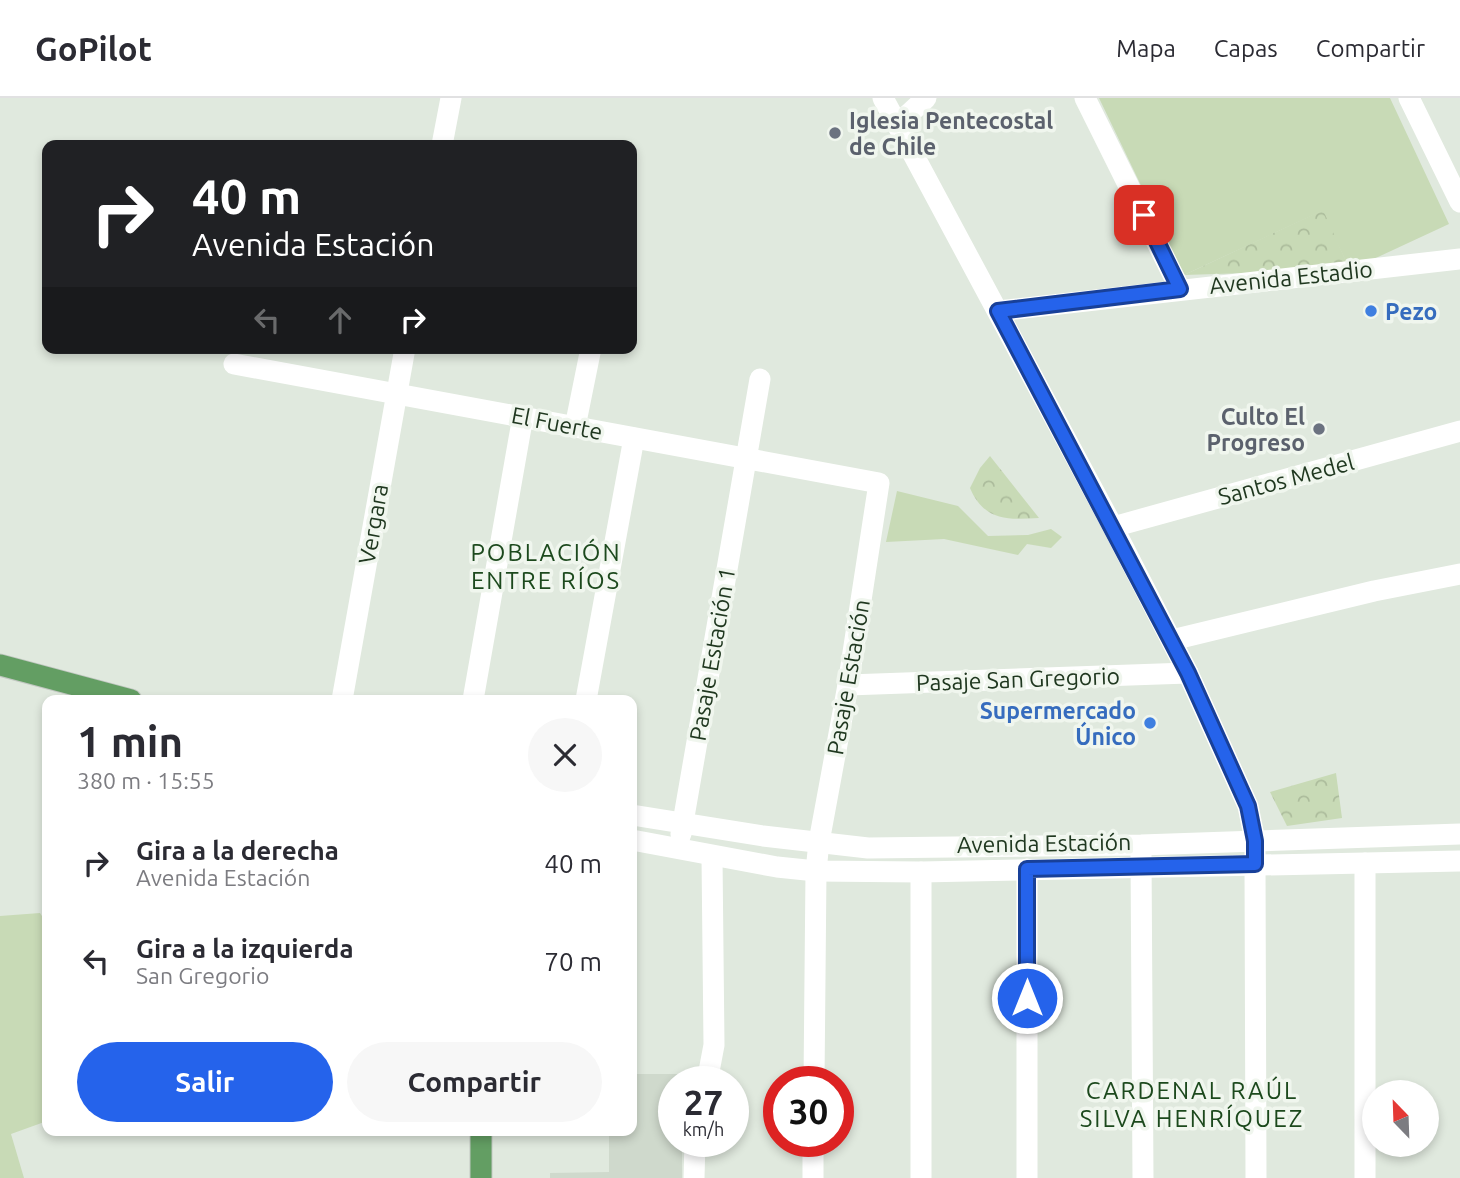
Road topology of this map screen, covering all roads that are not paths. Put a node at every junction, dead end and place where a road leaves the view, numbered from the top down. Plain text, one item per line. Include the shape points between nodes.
1 (451, 98) edge
2 (884, 98) edge
3 (926, 98) edge
4 (1085, 98) edge
5 (1409, 98) edge
6 (897, 125) junction
7 (443, 140) edge
8 (1460, 202) edge
9 (1460, 259) edge
10 (1180, 289) junction
11 (998, 311) junction
12 (404, 354) edge
13 (590, 354) edge
14 (234, 364) dead end
15 (761, 379) dead end
16 (397, 394) junction
17 (523, 416) junction
18 (575, 426) junction
19 (1460, 430) edge
20 (634, 438) junction
21 (747, 458) junction
22 (879, 483) joint
23 (1113, 527) junction
24 (1460, 574) edge
25 (1171, 640) junction
26 (0, 665) edge
27 (1188, 673) junction
28 (848, 685) junction
29 (112, 695) edge
30 (343, 695) edge
31 (474, 695) edge
32 (587, 695) edge
33 (637, 816) edge
34 (682, 822) junction
35 (1460, 834) edge
36 (637, 841) edge
37 (1255, 841) junction
38 (819, 842) junction
39 (1140, 845) junction
40 (680, 850) junction
41 (712, 857) junction
42 (1460, 861) edge
43 (1365, 863) junction
44 (1255, 864) junction
45 (1141, 868) junction
46 (1027, 869) junction
47 (816, 871) junction
48 (921, 872) junction
49 (710, 1066) edge
50 (814, 1066) edge
51 (481, 1136) edge
52 (695, 1157) edge
53 (813, 1157) edge
54 (481, 1178) edge
55 (694, 1178) edge
56 (813, 1178) edge
57 (921, 1178) edge
58 (1027, 1178) edge
59 (1143, 1178) edge
60 (1256, 1178) edge
61 (1365, 1178) edge

1 - 7 street
2 - 6 street
3 - 6 street
4 - 10 street
5 - 8 street
6 - 11 street
9 - 10 street, Avenida Estadio
10 - 11 street, Avenida Estadio
11 - 23 street
12 - 16 street, Vergara
13 - 18 street
14 - 16 street, El Fuerte
15 - 21 street, Pasaje Estación 1
16 - 17 street, El Fuerte
16 - 30 street, Vergara
17 - 18 street, El Fuerte
17 - 31 street
18 - 20 street, El Fuerte
19 - 23 street, Santos Medel
20 - 21 street, El Fuerte
20 - 32 street
21 - 22 street, El Fuerte
21 - 34 street, Pasaje Estación 1
22 - 28 street, Pasaje Estación
23 - 25 street
24 - 25 street
25 - 27 street
26 - 29 main road
27 - 28 street, Pasaje San Gregorio
27 - 37 street via 1248,806
28 - 38 street, Pasaje Estación
33 - 34 street, Avenida Estación
34 - 38 street, Avenida Estación
34 - 40 street, Pasaje Estación 1
35 - 37 street, Avenida Estación
36 - 40 street, Avenida Estación
37 - 39 street, Avenida Estación
37 - 44 street
38 - 39 street, Avenida Estación via 868,848
38 - 47 street, Pasaje Estación
39 - 45 street
40 - 41 street, Avenida Estación
41 - 47 street, Avenida Estación
41 - 49 street via 714,1045
42 - 43 street, Avenida Estación
43 - 44 street, Avenida Estación
43 - 61 street
44 - 45 street, Avenida Estación
44 - 60 street
45 - 46 street, Avenida Estación
45 - 59 street
46 - 48 street, Avenida Estación
46 - 58 street
47 - 48 street, Avenida Estación
47 - 50 street, Pasaje Estación
48 - 57 street
51 - 54 main road
52 - 55 street
53 - 56 street

